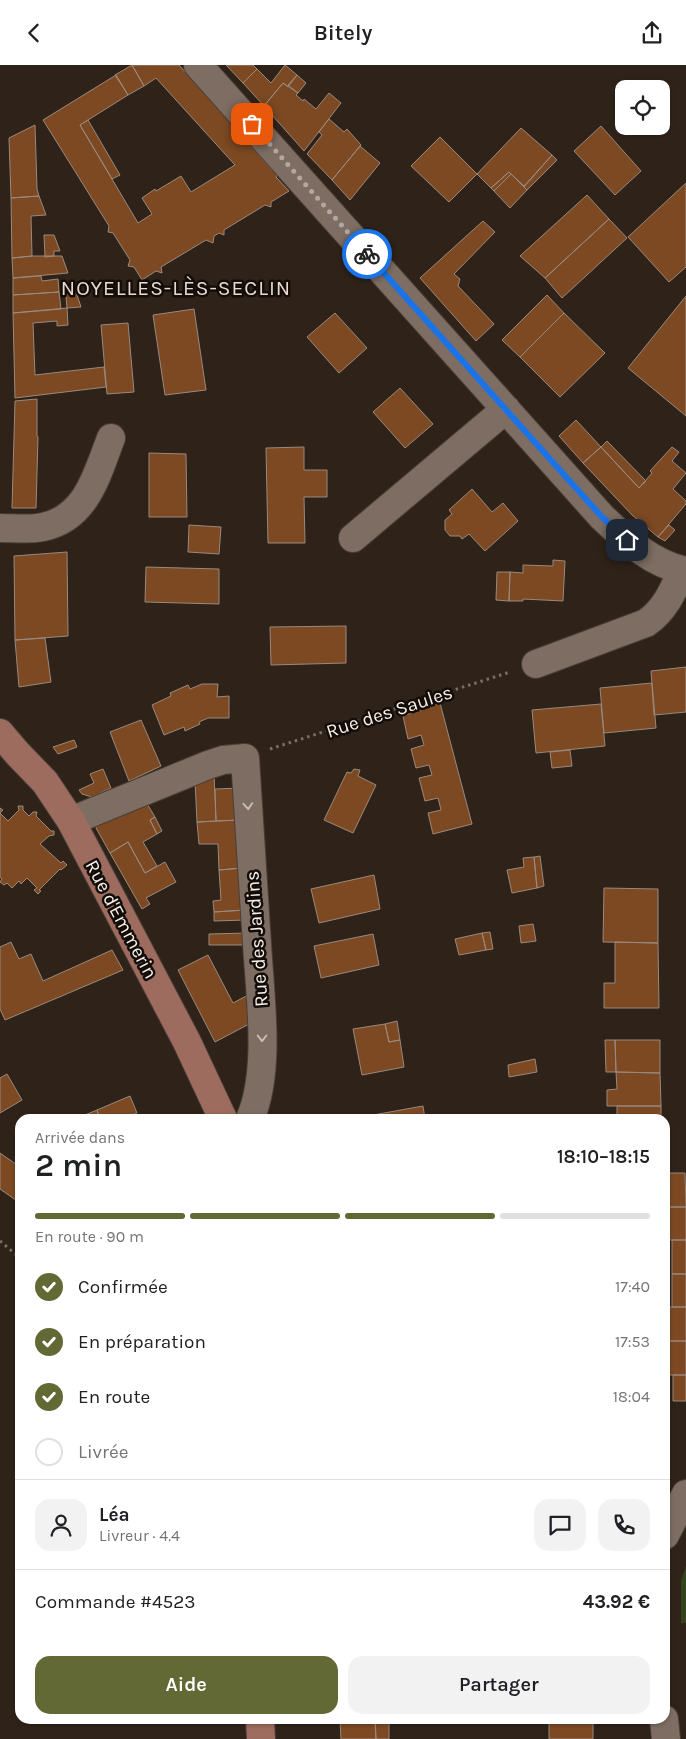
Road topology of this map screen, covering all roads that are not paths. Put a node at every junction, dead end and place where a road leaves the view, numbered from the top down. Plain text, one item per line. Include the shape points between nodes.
1 (198, 65) edge
2 (506, 409) junction
3 (110, 438) dead end
4 (0, 528) edge
5 (353, 538) dead end
6 (684, 571) edge
7 (536, 663) road end
8 (0, 733) edge
9 (71, 821) junction
10 (221, 1114) edge
11 (252, 1114) edge
12 (686, 1494) edge
13 (670, 1525) edge
14 (260, 1724) edge
15 (664, 1724) edge
16 (261, 1739) edge
17 (666, 1739) edge

1 - 2 street
2 - 5 street
2 - 6 street via 619,533 648,556
3 - 4 street via 91,490 76,510 42,527
6 - 7 street via 664,606 646,623
8 - 9 main road, Rue d'Emmerin via 45,782
9 - 10 main road, Rue d'Emmerin via 187,1042
9 -> 11 street, Rue des Jardins via 208,765 245,757 262,1024 260,1081
12 - 13 street
14 - 16 main road
15 - 17 street

